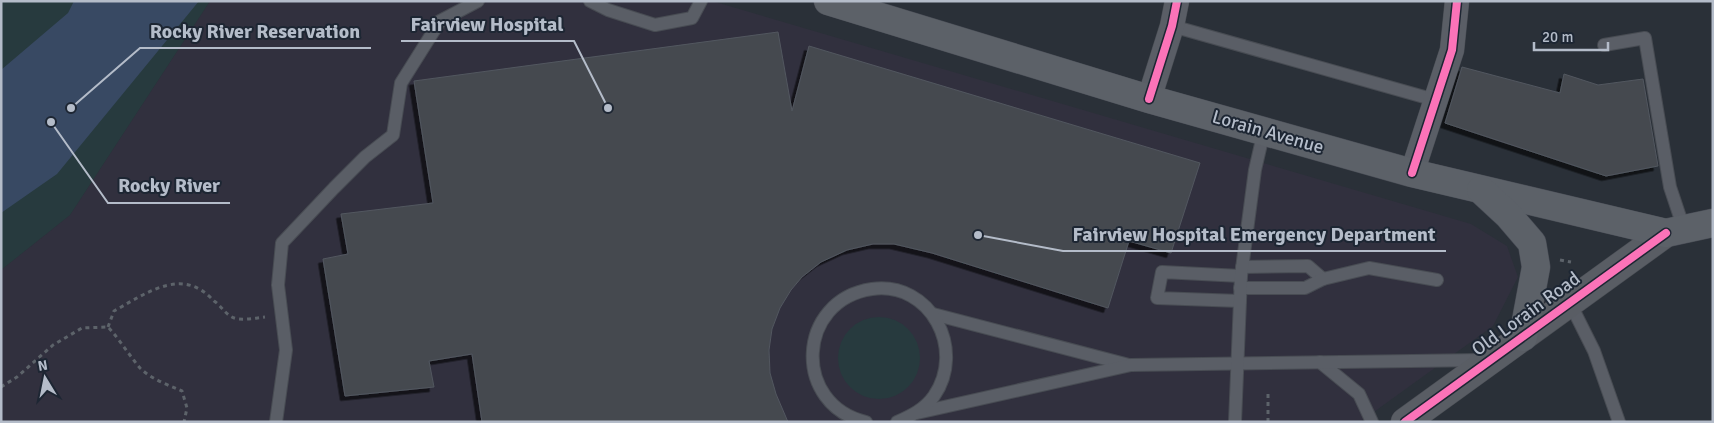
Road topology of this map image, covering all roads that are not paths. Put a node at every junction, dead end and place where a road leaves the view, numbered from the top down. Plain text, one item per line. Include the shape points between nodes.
1 (478, 1) edge
2 (590, 1) edge
3 (701, 1) edge
4 (828, 1) edge
5 (1177, 1) edge
6 (1457, 1) edge
7 (1172, 26) junction
8 (1604, 45) dead end
9 (1149, 99) junction
10 (1435, 100) junction
11 (1264, 131) junction
12 (1412, 172) junction
13 (1480, 189) junction
14 (1713, 223) edge
15 (1675, 231) junction
16 (1323, 279) junction
17 (1437, 280) dead end
18 (1241, 283) junction
19 (1570, 303) junction
20 (933, 314) junction
21 (1523, 336) junction
22 (1491, 360) junction
23 (1320, 362) junction
24 (1238, 363) junction
25 (1131, 366) junction
26 (917, 413) junction
27 (276, 422) edge
28 (866, 422) edge
29 (897, 422) edge
30 (1235, 422) edge
31 (1372, 422) edge
32 (1406, 422) edge
33 (1619, 422) edge

1 - 27 lane via 440,21 401,83 393,135 365,157 282,243 278,285 286,350
2 - 3 lane via 655,25 692,18
4 - 9 main road, Lorain Avenue
5 - 7 street
6 - 10 street via 1452,50
7 - 9 street
7 - 10 lane
8 - 15 lane via 1646,38
9 - 11 main road, Lorain Avenue
10 - 12 street
11 - 12 main road, Lorain Avenue
11 - 18 lane via 1255,170
12 - 13 main road, Lorain Avenue
13 - 15 main road, Lorain Avenue
13 - 21 main road via 1508,214 1532,243 1536,267
14 - 15 main road, Lorain Avenue
15 - 19 street, Old Lorain Road
16 - 17 lane via 1369,268
16 - 18 lane via 1305,288
16 - 18 lane via 1308,266
18 - 18 lane via 1157,298 1162,272
18 - 24 lane
19 - 21 street, Old Lorain Road
19 - 33 lane via 1594,351
20 - 25 lane
20 - 26 lane via 944,333 948,355 944,378 934,397
20 - 28 lane via 916,299 896,290 873,289 852,294 833,307 819,325 812,346 813,368 820,389 834,406 853,419
21 - 22 street, Old Lorain Road
22 - 23 lane
22 - 32 street, Old Lorain Road
23 - 24 lane
23 - 31 lane via 1359,394
24 - 25 lane
24 - 30 lane
25 - 26 lane
26 - 29 lane

